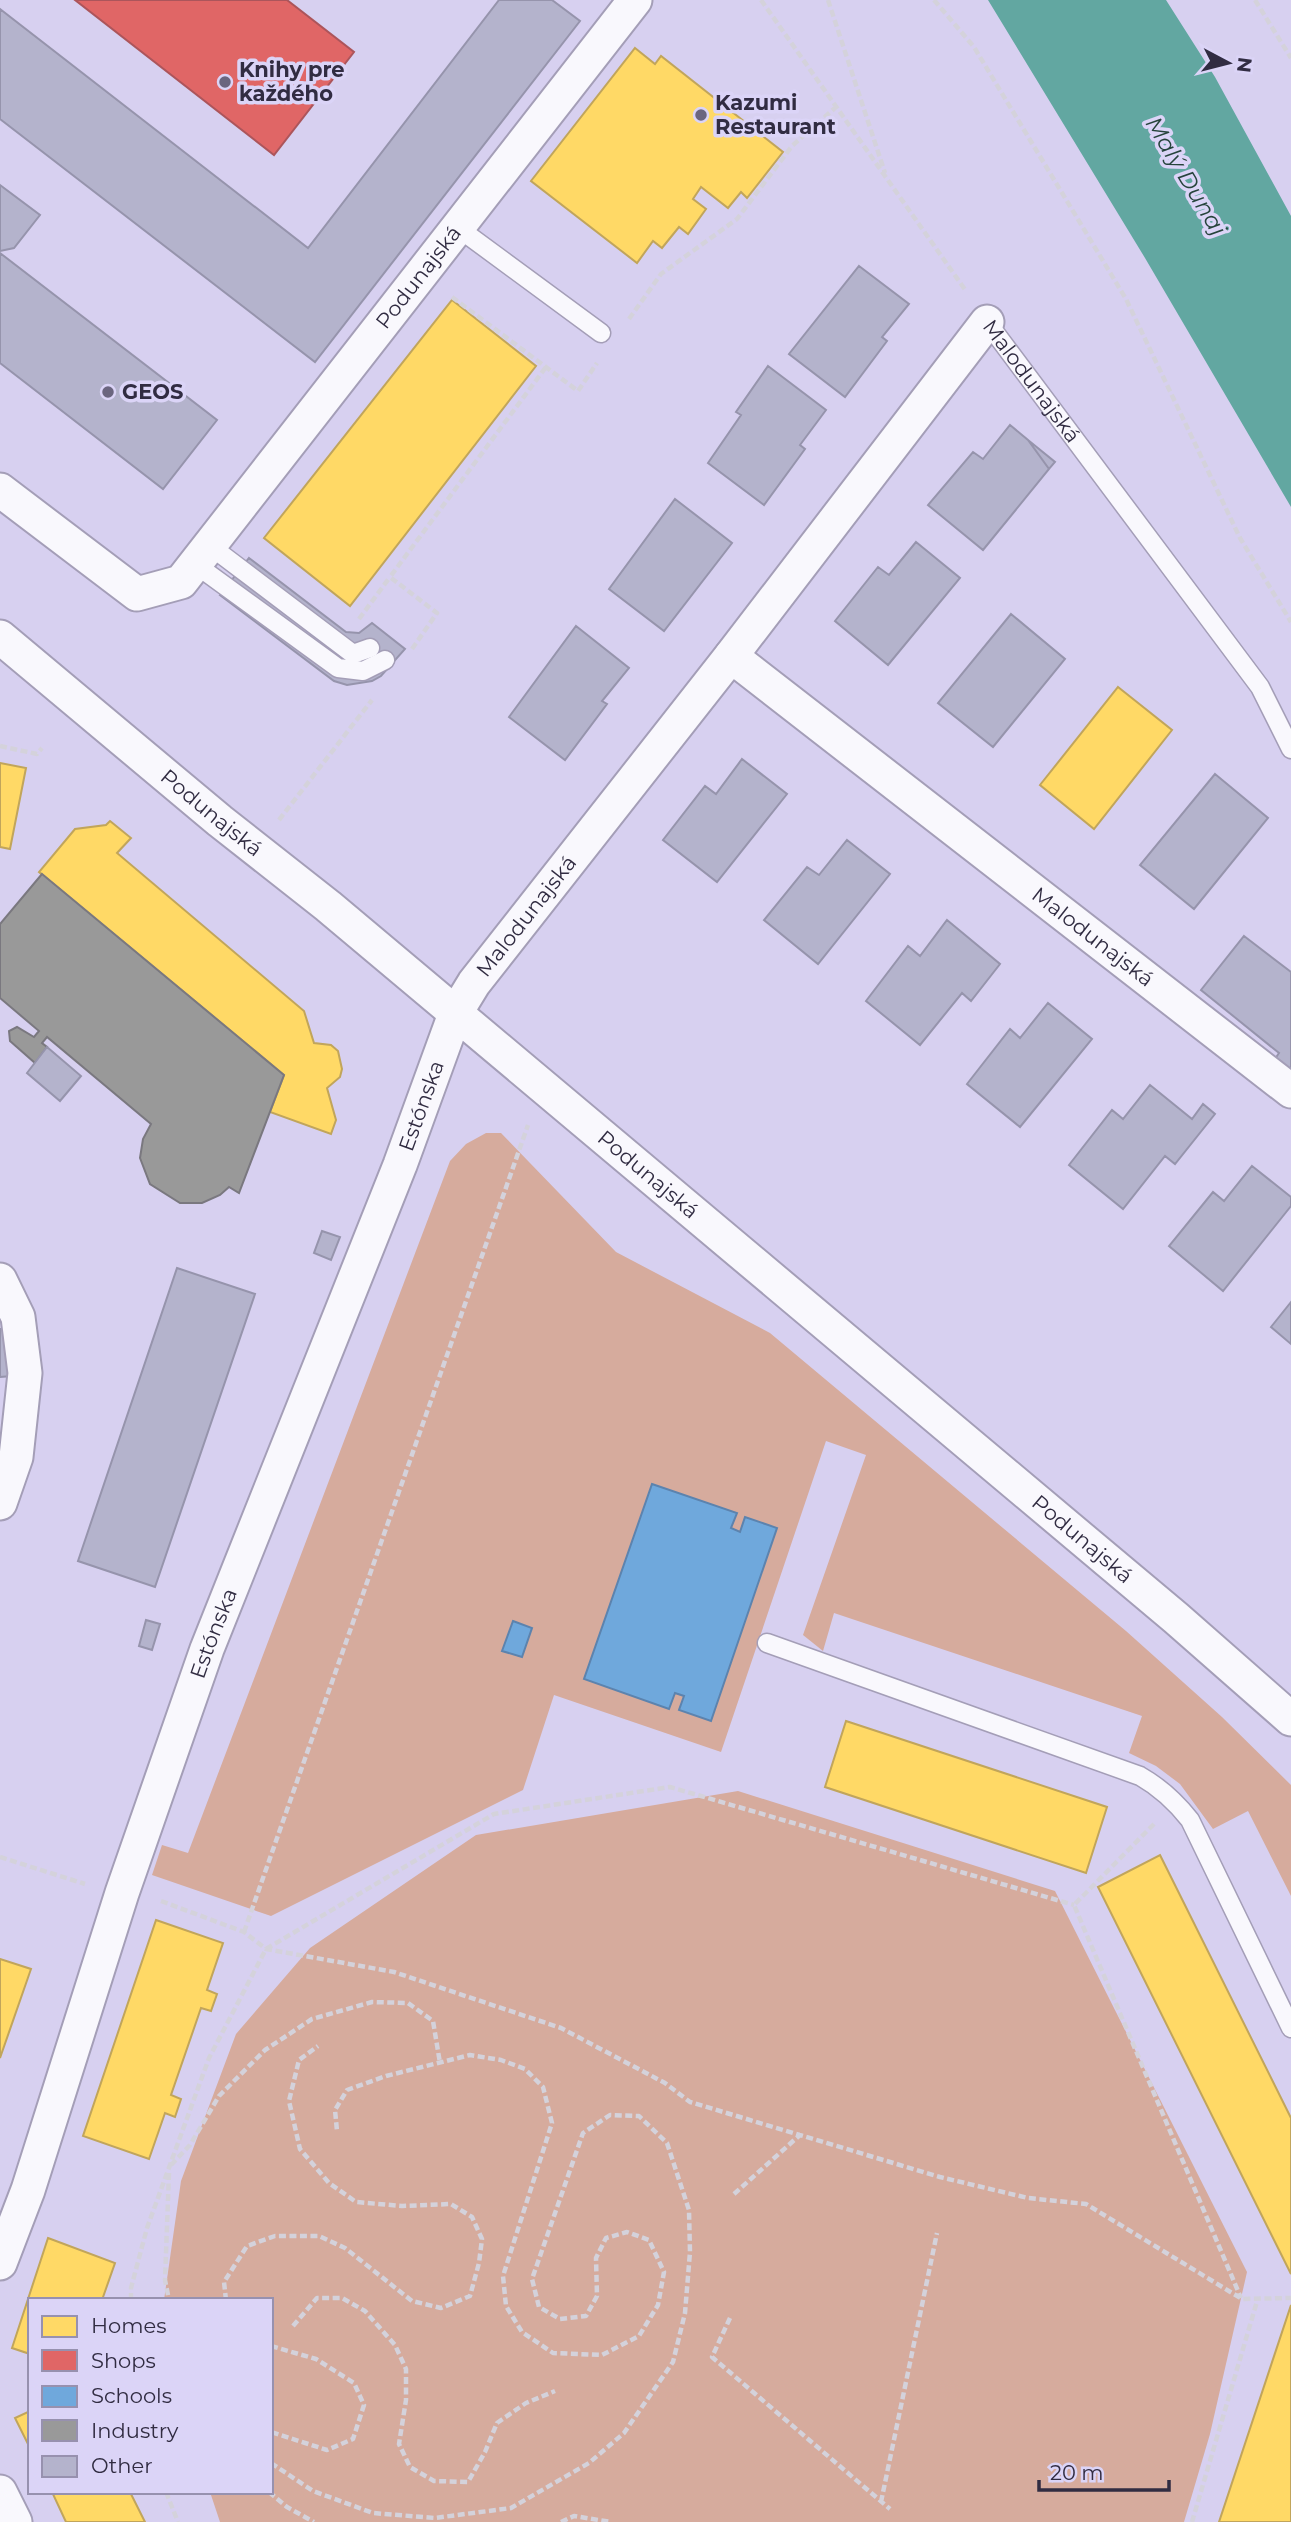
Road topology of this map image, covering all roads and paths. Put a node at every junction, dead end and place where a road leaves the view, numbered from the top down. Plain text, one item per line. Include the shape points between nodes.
1 (635, 0) edge
2 (761, 0) edge
3 (828, 0) edge
4 (934, 0) edge
5 (1255, 0) edge
6 (1291, 58) edge
7 (836, 107) junction
8 (888, 181) junction
9 (457, 227) junction
10 (443, 290) dead end
11 (987, 322) junction
12 (623, 327) dead end
13 (601, 333) dead end
14 (600, 359) dead end
15 (546, 367) junction
16 (0, 490) edge
17 (202, 554) junction
18 (390, 577) junction
19 (356, 622) dead end
20 (1291, 622) edge
21 (0, 637) edge
22 (370, 648) dead end
23 (730, 656) junction
24 (406, 657) dead end
25 (384, 660) dead end
26 (373, 699) dead end
27 (0, 746) edge
28 (42, 748) dead end
29 (1291, 749) edge
30 (276, 824) dead end
31 (455, 1014) junction
32 (1291, 1091) edge
33 (529, 1121) dead end
34 (0, 1280) edge
35 (0, 1503) edge
36 (768, 1643) dead end
37 (1291, 1719) edge
38 (1176, 1802) junction
39 (0, 1857) edge
40 (86, 1884) dead end
41 (150, 1897) dead end
42 (1074, 1905) junction
43 (244, 1932) junction
44 (266, 1949) junction
45 (1291, 2028) edge
46 (318, 2046) dead end
47 (440, 2063) junction
48 (337, 2131) dead end
49 (801, 2134) junction
50 (169, 2168) junction
51 (734, 2194) dead end
52 (937, 2233) dead end
53 (0, 2263) edge
54 (1258, 2297) junction
55 (131, 2298) edge
56 (169, 2298) edge
57 (226, 2298) edge
58 (1291, 2298) edge
59 (1242, 2299) junction
60 (730, 2318) dead end
61 (293, 2326) dead end
62 (273, 2347) edge
63 (555, 2391) dead end
64 (273, 2433) edge
65 (273, 2464) edge
66 (0, 2492) edge
67 (167, 2494) edge
68 (271, 2494) edge
69 (881, 2502) junction
70 (890, 2509) dead end
71 (15, 2522) edge
72 (178, 2522) edge
73 (314, 2522) edge
74 (561, 2522) edge
75 (611, 2522) edge
76 (1192, 2522) edge

1 - 9 street, Podunajská
2 - 7 path
3 - 8 path
4 - 20 path via 974,47 1126,299 1240,538
5 - 6 path
7 - 8 path
7 - 12 path via 792,146 737,219 661,274
8 - 11 path
9 - 13 lane
9 - 17 street, Podunajská
10 - 15 path
11 - 23 street, Malodunajská
11 - 29 lane, Malodunajská via 1260,687
14 - 15 path via 578,391
15 - 18 path
16 - 17 street, Podunajská via 137,594 181,582
17 - 22 lane via 353,654
17 - 25 lane via 338,668 363,671
18 - 19 path
18 - 24 path via 437,613
21 - 31 street, Podunajská
23 - 31 street, Malodunajská via 474,983
23 - 32 street, Malodunajská
26 - 30 path
27 - 28 path via 37,754
31 - 37 street, Podunajská via 1177,1618
31 - 53 street, Estónska via 400,1166 207,1648
33 - 43 path
34 - 35 street via 18,1317 25,1373 16,1457
36 - 38 lane via 1140,1776
38 - 42 path
38 - 45 lane via 1190,1821
39 - 40 path
41 - 43 path
42 - 44 path via 670,1787 494,1814
42 - 59 path
43 - 44 path
44 - 49 path via 394,1972 498,2006 561,2028 665,2083 690,2102
44 - 50 path via 208,2057
46 - 57 path via 299,2060 289,2101 300,2149 329,2183 356,2202 452,2204 472,2217 482,2239 470,2297 441,2308 412,2301 345,2248 319,2236 275,2236 247,2246 224,2282
47 - 48 path via 347,2090 335,2110
47 - 50 path via 433,2021 408,2003 372,2003 312,2019 265,2050 219,2096 190,2146
47 - 65 path via 470,2055 501,2060 525,2069 543,2087 552,2123 503,2276 506,2306 523,2332 554,2353 602,2355 639,2336 658,2305 664,2272 649,2240 627,2232 606,2238 596,2258 597,2296 586,2316 560,2319 539,2307 532,2279 583,2133 610,2115 639,2116 667,2143 689,2210 685,2313 673,2362 624,2433 589,2463 511,2508 436,2518 373,2513 313,2491
49 - 51 path
49 - 59 path via 940,2177 1028,2198 1086,2204
50 - 55 path via 147,2228
50 - 56 path via 165,2280
52 - 69 path
54 - 58 path
54 - 59 path
54 - 76 path
60 - 69 path via 712,2357
61 - 63 path via 317,2298 342,2298 365,2311 396,2345 406,2369 399,2444 410,2467 433,2481 468,2482 497,2423 526,2403
62 - 64 path via 316,2360 354,2383 364,2405 353,2439 327,2450
66 - 71 street
67 - 72 path
68 - 73 path
69 - 70 path
74 - 75 path via 573,2516

